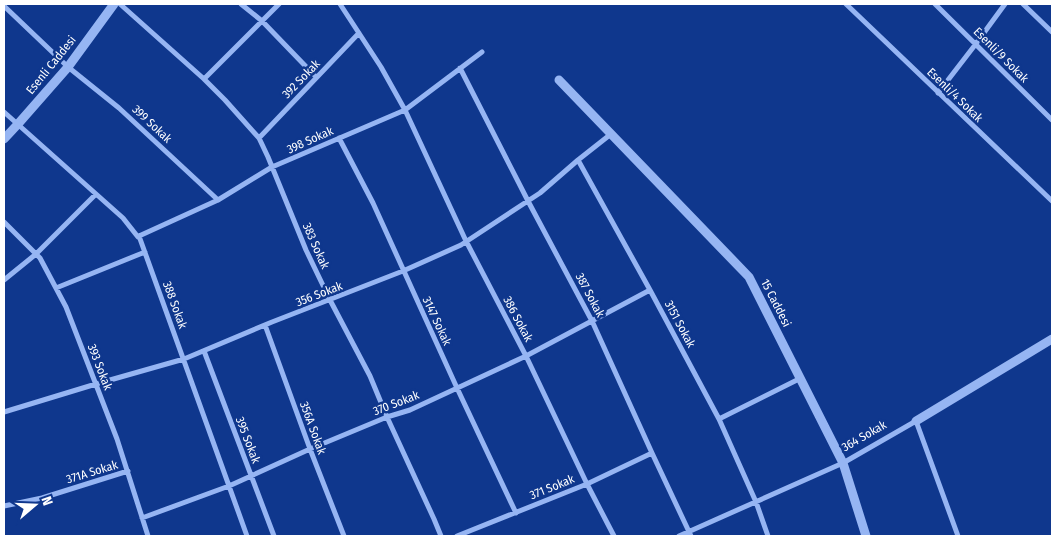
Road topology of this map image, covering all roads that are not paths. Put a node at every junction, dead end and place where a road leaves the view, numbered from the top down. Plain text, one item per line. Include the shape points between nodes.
1 (114, 4) edge
2 (120, 4) edge
3 (241, 4) edge
4 (279, 4) edge
5 (340, 4) edge
6 (846, 4) edge
7 (935, 4) edge
8 (1005, 4) edge
9 (1023, 4) edge
10 (4, 6) edge
11 (262, 21) junction
12 (1052, 32) edge
13 (359, 33) junction
14 (975, 45) junction
15 (482, 52) dead end
16 (68, 68) junction
17 (460, 68) junction
18 (316, 77) junction
19 (204, 79) junction
20 (559, 80) dead end
21 (938, 93) junction
22 (405, 110) junction
23 (4, 112) edge
24 (1052, 120) edge
25 (18, 124) junction
26 (611, 134) junction
27 (259, 138) junction
28 (339, 138) junction
29 (4, 139) edge
30 (578, 160) junction
31 (272, 167) junction
32 (96, 194) junction
33 (218, 200) junction
34 (528, 201) junction
35 (1052, 201) edge
36 (4, 222) edge
37 (139, 236) junction
38 (466, 241) junction
39 (145, 252) junction
40 (36, 254) junction
41 (403, 271) junction
42 (4, 280) edge
43 (56, 288) junction
44 (650, 290) junction
45 (330, 300) junction
46 (592, 321) junction
47 (265, 325) junction
48 (1052, 339) edge
49 (204, 351) junction
50 (526, 356) junction
51 (184, 359) junction
52 (800, 378) junction
53 (96, 384) junction
54 (457, 388) junction
55 (4, 412) edge
56 (387, 417) junction
57 (719, 419) junction
58 (916, 421) junction
59 (310, 449) junction
60 (652, 453) junction
61 (844, 463) junction
62 (128, 471) junction
63 (252, 477) junction
64 (587, 484) junction
65 (229, 486) junction
66 (756, 502) junction
67 (4, 506) edge
68 (516, 513) junction
69 (142, 518) junction
70 (690, 534) edge
71 (148, 536) edge
72 (247, 536) edge
73 (274, 536) edge
74 (344, 536) edge
75 (440, 536) edge
76 (457, 536) edge
77 (614, 536) edge
78 (679, 536) edge
79 (768, 536) edge
80 (866, 536) edge
81 (958, 536) edge

1 - 16 street, Esenli Caddesi
2 - 19 street, 383 Sokak
3 - 11 street
4 - 11 street
5 - 13 street, 386 Sokak
6 - 21 street, Esenli/4 Sokak
7 - 14 street, Esenli/9 Sokak
8 - 14 street
9 - 12 street
10 - 16 street, 399 Sokak
11 - 18 street
11 - 19 street
13 - 18 street, 392 Sokak
13 - 22 street, 386 Sokak
14 - 21 street
14 - 24 street, Esenli/9 Sokak
15 - 17 street, 398 Sokak
16 - 25 street, Esenli Caddesi
16 - 33 street, 399 Sokak via 119,108
17 - 22 street, 398 Sokak
17 - 34 street, 387 Sokak
18 - 27 street, 392 Sokak
19 - 27 street, 383 Sokak
20 - 26 street, 15 Caddesi
21 - 35 street, Esenli/4 Sokak
22 - 28 street, 398 Sokak
22 - 38 street, 386 Sokak
23 - 25 street, 388 Sokak
25 - 29 street, Esenli Caddesi
25 - 32 street, 388 Sokak
26 - 30 street, 356 Sokak
26 - 52 street, 15 Caddesi via 749,277
27 - 31 street, 383 Sokak
28 - 31 street, 398 Sokak
28 - 41 street, 3147 Sokak
30 - 34 street, 356 Sokak
30 - 44 street, 3151 Sokak
31 - 33 street, 398 Sokak
31 - 45 street, 383 Sokak
32 - 37 street, 388 Sokak
32 - 40 street
33 - 37 street, 398 Sokak
34 - 38 street, 356 Sokak
34 - 46 street, 387 Sokak
36 - 40 street, 393 Sokak
37 - 39 street, 388 Sokak
38 - 41 street, 356 Sokak
38 - 50 street, 386 Sokak
39 - 43 street
39 - 51 street, 388 Sokak
40 - 42 street
40 - 43 street, 393 Sokak
41 - 45 street, 356 Sokak
41 - 54 street, 3147 Sokak
43 - 53 street, 393 Sokak
44 - 46 street, 370 Sokak
44 - 57 street, 3151 Sokak
45 - 47 street, 356 Sokak
45 - 56 street, 383 Sokak via 370,376
46 - 50 street, 370 Sokak
46 - 60 street, 387 Sokak
47 - 49 street, 356 Sokak
47 - 59 street, 356A Sokak
48 - 58 street, 364 Sokak
49 - 51 street, 356 Sokak
49 - 63 street, 395 Sokak
50 - 54 street, 370 Sokak
50 - 64 street, 386 Sokak
51 - 53 street, 356 Sokak
51 - 65 street, 388 Sokak
52 - 57 street
52 - 61 street, 15 Caddesi
53 - 55 street, 356 Sokak
53 - 62 street, 393 Sokak
54 - 56 street, 370 Sokak
54 - 68 street, 3147 Sokak
56 - 59 street, 370 Sokak
56 - 75 street, 383 Sokak
57 - 66 street, 3151 Sokak
58 - 61 street, 364 Sokak
58 - 81 street
59 - 63 street, 370 Sokak
59 - 74 street, 356A Sokak
60 - 64 street, 371 Sokak
60 - 70 street, 387 Sokak
61 - 66 street, 364 Sokak
61 - 80 street, 15 Caddesi
62 - 67 street, 371A Sokak via 42,498
62 - 69 street, 393 Sokak
63 - 65 street, 370 Sokak
63 - 73 street, 395 Sokak
64 - 68 street, 371 Sokak
64 - 77 street, 386 Sokak
65 - 69 street, 370 Sokak
65 - 72 street, 388 Sokak
66 - 70 street, 364 Sokak
66 - 79 street, 3151 Sokak
68 - 76 street, 371 Sokak
69 - 71 street, 393 Sokak
70 - 78 street, 364 Sokak

